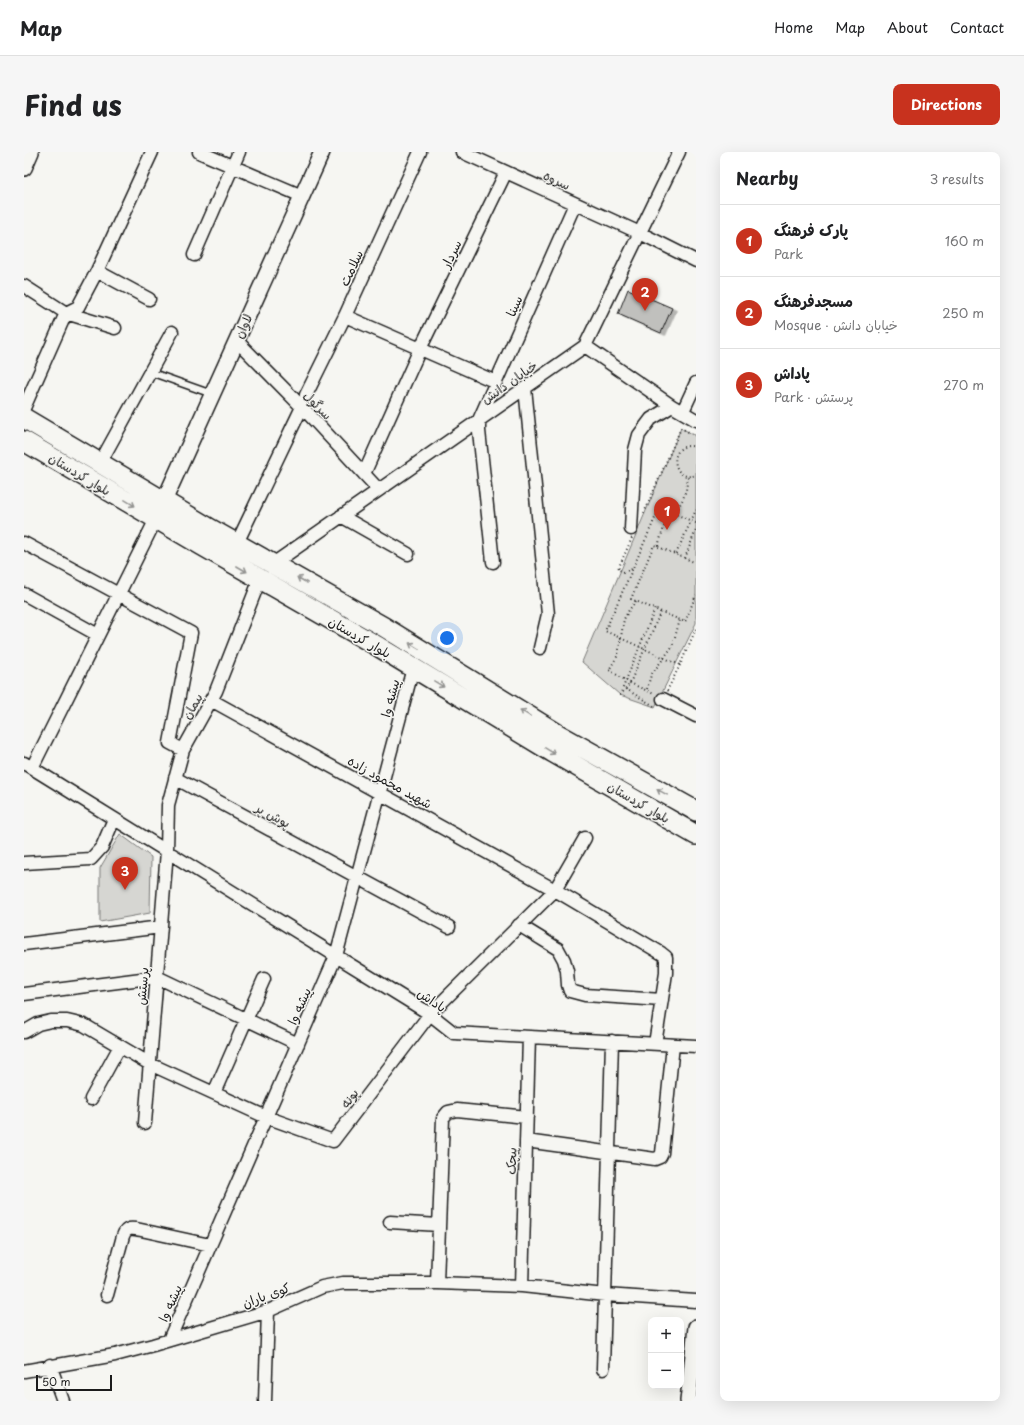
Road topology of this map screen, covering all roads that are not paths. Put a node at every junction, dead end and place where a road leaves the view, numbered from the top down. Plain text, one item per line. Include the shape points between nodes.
1 (31, 152) edge
2 (152, 152) edge
3 (199, 152) edge
4 (239, 152) edge
5 (322, 152) edge
6 (420, 152) edge
7 (462, 152) edge
8 (679, 152) edge
9 (484, 156) edge
10 (233, 166) junction
11 (24, 168) edge
12 (506, 172) junction
13 (302, 196) junction
14 (575, 204) junction
15 (640, 233) junction
16 (194, 255) dead end
17 (696, 261) edge
18 (97, 271) junction
19 (24, 286) edge
20 (150, 298) dead end
21 (66, 313) junction
22 (345, 316) junction
23 (115, 328) dead end
24 (172, 332) dead end
25 (236, 340) junction
26 (585, 346) junction
27 (420, 349) junction
28 (150, 372) junction
29 (496, 382) junction
30 (696, 382) edge
31 (524, 388) junction
32 (212, 394) junction
33 (306, 395) dead end
34 (302, 407) junction
35 (24, 408) edge
36 (677, 408) junction
37 (24, 418) edge
38 (479, 420) junction
39 (696, 420) edge
40 (24, 441) edge
41 (100, 463) junction
42 (364, 474) junction
43 (379, 490) junction
44 (164, 501) junction
45 (341, 516) junction
46 (156, 519) junction
47 (632, 532) road end
48 (24, 543) edge
49 (237, 544) junction
50 (408, 554) dead end
51 (493, 562) dead end
52 (273, 564) junction
53 (260, 579) junction
54 (24, 594) edge
55 (119, 594) junction
56 (98, 635) junction
57 (540, 648) dead end
58 (413, 668) junction
59 (663, 699) road end
60 (211, 700) junction
61 (696, 716) edge
62 (183, 750) junction
63 (28, 766) edge
64 (175, 778) junction
65 (380, 792) junction
66 (696, 811) edge
67 (114, 819) junction
68 (696, 835) edge
69 (585, 838) dead end
70 (167, 851) junction
71 (24, 863) edge
72 (357, 876) junction
73 (555, 890) junction
74 (519, 925) junction
75 (161, 927) junction
76 (449, 928) dead end
77 (24, 944) edge
78 (336, 956) junction
79 (157, 978) junction
80 (264, 979) dead end
81 (24, 994) edge
82 (662, 1000) junction
83 (430, 1014) junction
84 (247, 1020) junction
85 (24, 1032) edge
86 (529, 1037) junction
87 (612, 1041) junction
88 (298, 1044) junction
89 (655, 1044) junction
90 (673, 1045) junction
91 (120, 1046) junction
92 (696, 1046) edge
93 (150, 1064) junction
94 (214, 1093) junction
95 (91, 1099) dead end
96 (266, 1117) junction
97 (527, 1117) junction
98 (145, 1123) dead end
99 (526, 1141) junction
100 (609, 1152) junction
101 (390, 1222) dead end
102 (439, 1225) junction
103 (210, 1245) junction
104 (437, 1283) junction
105 (522, 1286) junction
106 (107, 1295) dead end
107 (605, 1295) junction
108 (696, 1301) edge
109 (268, 1311) junction
110 (696, 1327) edge
111 (169, 1340) junction
112 (50, 1365) junction
113 (603, 1369) dead end
114 (24, 1370) edge
115 (63, 1401) edge
116 (265, 1401) edge
117 (688, 1401) edge

1 - 11 street
2 - 18 street
3 - 10 street
4 - 10 street
5 - 13 street, لاوان
6 - 22 street, سلامت
7 - 9 street, سروه
8 - 15 street, خیابان دانش
9 - 12 street, سروه
10 - 13 street
10 - 16 street
12 - 14 street, سروه
12 - 27 street, سردار
13 - 25 street, لاوان
14 - 15 street, سروه
14 - 29 street, سینا
15 - 17 street, سروه
15 - 26 street, خیابان دانش
18 - 20 street
18 - 21 street via 78,308
19 - 21 street
21 - 23 street
21 - 35 street
22 - 27 street
22 - 33 street, سلامت
24 - 28 street
25 - 32 street, لاوان
25 - 34 street, سرگول
26 - 31 street, خیابان دانش
26 - 36 street
27 - 29 street
27 - 42 street, سردار
28 - 32 lane
28 - 41 street
29 - 38 street, سینا
30 - 36 street
31 - 38 street, خیابان دانش
31 - 57 street via 548,614
32 - 44 street, لاوان
34 - 42 street, سرگول
34 - 49 street
36 - 39 street
36 - 47 street via 651,419 639,435 635,450
37 - 41 main road, بلوار کردستان
38 - 43 street, خیابان دانش
38 - 51 street
40 -> 46 main road, بلوار کردستان
41 - 44 main road, بلوار کردستان
42 - 43 street, سرگول
43 - 45 street, خیابان دانش
44 - 49 main road, بلوار کردستان
45 - 50 street
45 - 52 street, خیابان دانش
46 -> 53 main road, بلوار کردستان
46 - 55 street
48 - 55 street
49 - 52 main road, بلوار کردستان
66 -> 52 main road, بلوار کردستان via 558,734 384,627
53 - 58 main road, بلوار کردستان
53 - 60 street, پیمان
54 - 56 street
55 - 56 street
55 - 62 street via 192,633 170,743
56 - 63 street
58 - 65 street, پیشه وا
58 -> 68 main road, بلوار کردستان
59 - 61 street
60 - 62 street, پیمان
60 - 65 street, شهید محمود زاده
62 - 64 street, پیمان
63 - 67 street, پاداش
64 - 70 street, پیمان via 168,805
64 - 72 street, پوش پر
65 - 72 street, پیشه وا
65 - 73 street, شهید محمود زاده
67 - 70 street, پاداش
67 - 71 street via 102,847 91,859
69 - 73 street
70 - 75 street, پرستش
70 - 78 street, پاداش
72 - 76 street, پوش پر
72 - 78 street, پیشه وا
73 - 74 street
73 - 82 street, شهید محمود زاده via 661,952 666,958 667,965
74 - 82 street via 558,949 564,960 570,991 585,995
74 - 83 street
75 - 77 street
75 - 79 street, پرستش
78 - 83 street, پاداش
78 - 88 street, پیشه وا
79 - 81 street
79 - 84 street
79 - 93 street, پرستش
80 - 84 street
82 - 89 street, شهید محمود زاده
83 - 86 street, پاداش via 454,1033
83 - 96 street, پونه via 333,1142
84 - 88 street
84 - 94 street
85 - 91 street via 38,1024 67,1021 84,1025
86 - 87 street, پاداش
86 - 97 street, پیچک
87 - 89 street, پاداش
87 - 100 street
88 - 96 street, پیشه وا
89 - 90 street, پاداش
90 - 92 street, پاداش
90 - 100 street via 660,1157 655,1159
91 - 93 street
91 - 95 street
93 - 94 street
93 - 98 street, پرستش
94 - 96 street
96 - 103 street, پیشه وا
97 - 99 street, پیچک
97 - 102 street via 457,1110 448,1112 443,1118
99 - 100 street
99 - 105 street, پیچک
100 - 107 street
101 - 102 street
102 - 104 street
103 - 106 street via 128,1229 120,1244
103 - 111 street, پیشه وا
104 - 105 street, کوی باران
104 - 109 street, کوی باران via 343,1283 322,1287
105 - 107 street, کوی باران
107 - 108 street, کوی باران
107 - 113 street
109 - 111 street, کوی باران
109 - 116 street
110 - 117 street
111 - 112 street, کوی باران via 115,1354
112 - 114 street, کوی باران
112 - 115 street

